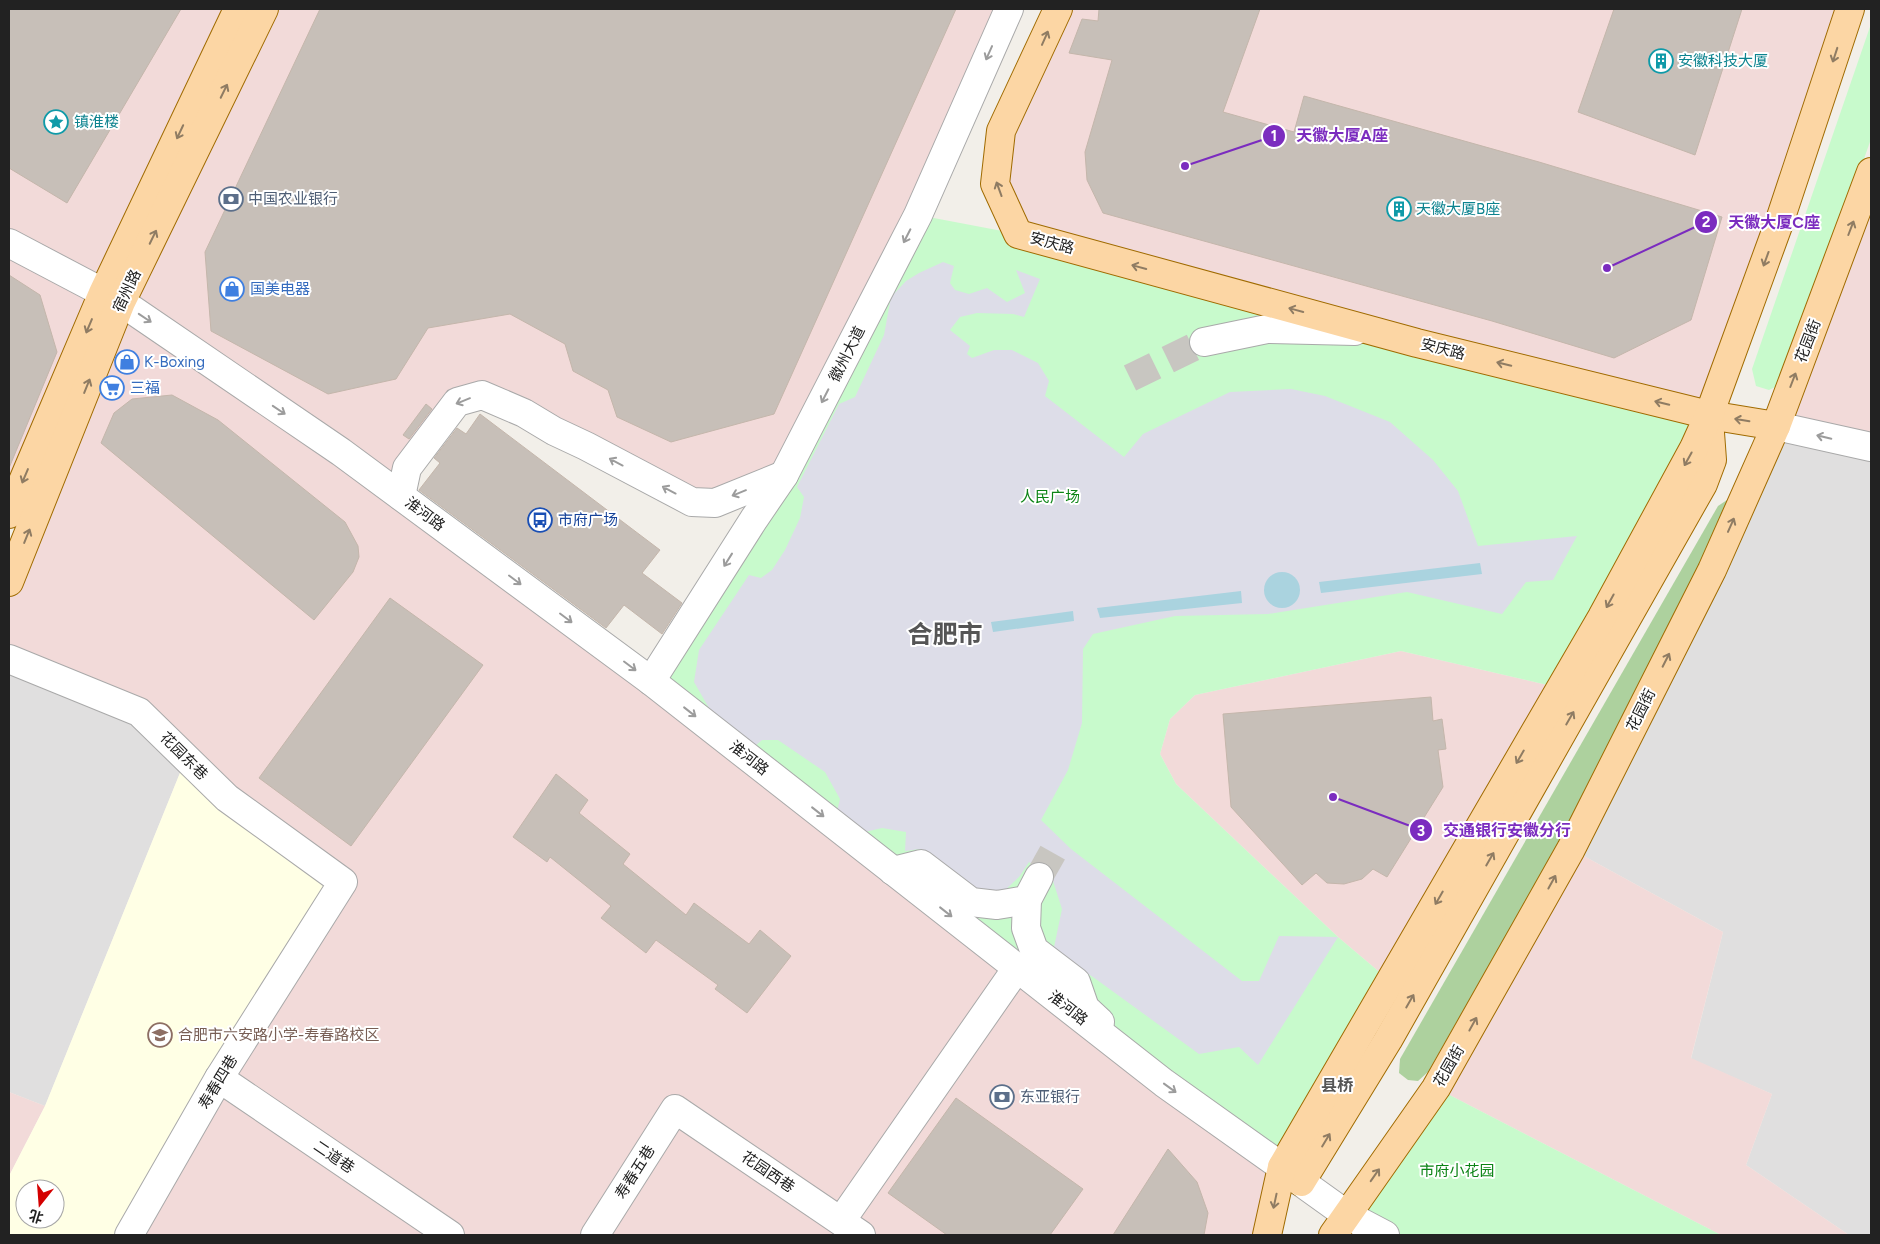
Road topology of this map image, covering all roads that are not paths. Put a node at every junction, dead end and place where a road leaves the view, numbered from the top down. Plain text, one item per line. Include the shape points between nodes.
1 (238, 9) edge
2 (264, 9) edge
3 (1009, 9) edge
4 (1058, 9) edge
5 (1850, 9) edge
6 (1871, 172) edge
7 (9, 242) edge
8 (112, 297) junction
9 (1376, 332) junction
10 (1204, 342) tunnel mouth
11 (1709, 415) junction
12 (1776, 426) junction
13 (1871, 447) edge
14 (784, 475) junction
15 (401, 496) junction
16 (9, 514) edge
17 (9, 582) edge
18 (9, 659) edge
19 (652, 682) junction
20 (893, 871) junction
21 (343, 882) joint
22 (1017, 968) junction
23 (1147, 1069) junction
24 (219, 1078) junction
25 (675, 1109) joint
26 (1292, 1175) junction
27 (1340, 1225) edge
28 (851, 1228) edge
29 (129, 1235) edge
30 (450, 1235) edge
31 (595, 1235) edge
32 (1267, 1235) edge
33 (1385, 1235) edge

1 -> 8 main road, 宿州路
8 -> 2 main road, 宿州路
3 -> 14 street, 徽州大道 via 918,215
9 -> 4 main road, 安庆路 via 1018,234 996,184 1001,131
5 -> 11 main road via 1779,223
12 -> 6 main road, 花园街
7 - 8 street, 淮河路
8 -> 15 street, 淮河路
8 -> 16 main road, 宿州路
17 -> 8 main road, 宿州路
9 - 10 street via 1267,329
11 -> 9 main road, 安庆路
12 -> 11 main road, 安庆路
11 - 26 main road via 1602,617
13 -> 12 street, 安庆路
27 -> 12 main road, 花园街 via 1436,1088 1571,849 1712,570
14 -> 15 street via 715,503 692,502 524,413 482,395 457,402 406,468
14 -> 19 street, 徽州大道
15 -> 19 street, 淮河路
18 - 21 street, 花园东巷 via 139,712 226,798
19 -> 20 street, 淮河路
20 -> 22 street, 淮河路
20 - 23 street via 921,864 971,902 997,905 1033,889 1026,928 1034,950 1076,982 1085,1008
21 - 24 street, 寿春四巷
22 - 23 street, 淮河路
22 - 28 street
23 -> 26 street, 淮河路
24 - 29 street, 寿春四巷
24 - 30 street, 二道巷
25 - 28 street, 花园西巷
25 - 31 street, 寿春五巷
26 - 27 street, 淮河路
26 -> 32 main road
27 - 33 street, 淮河路

